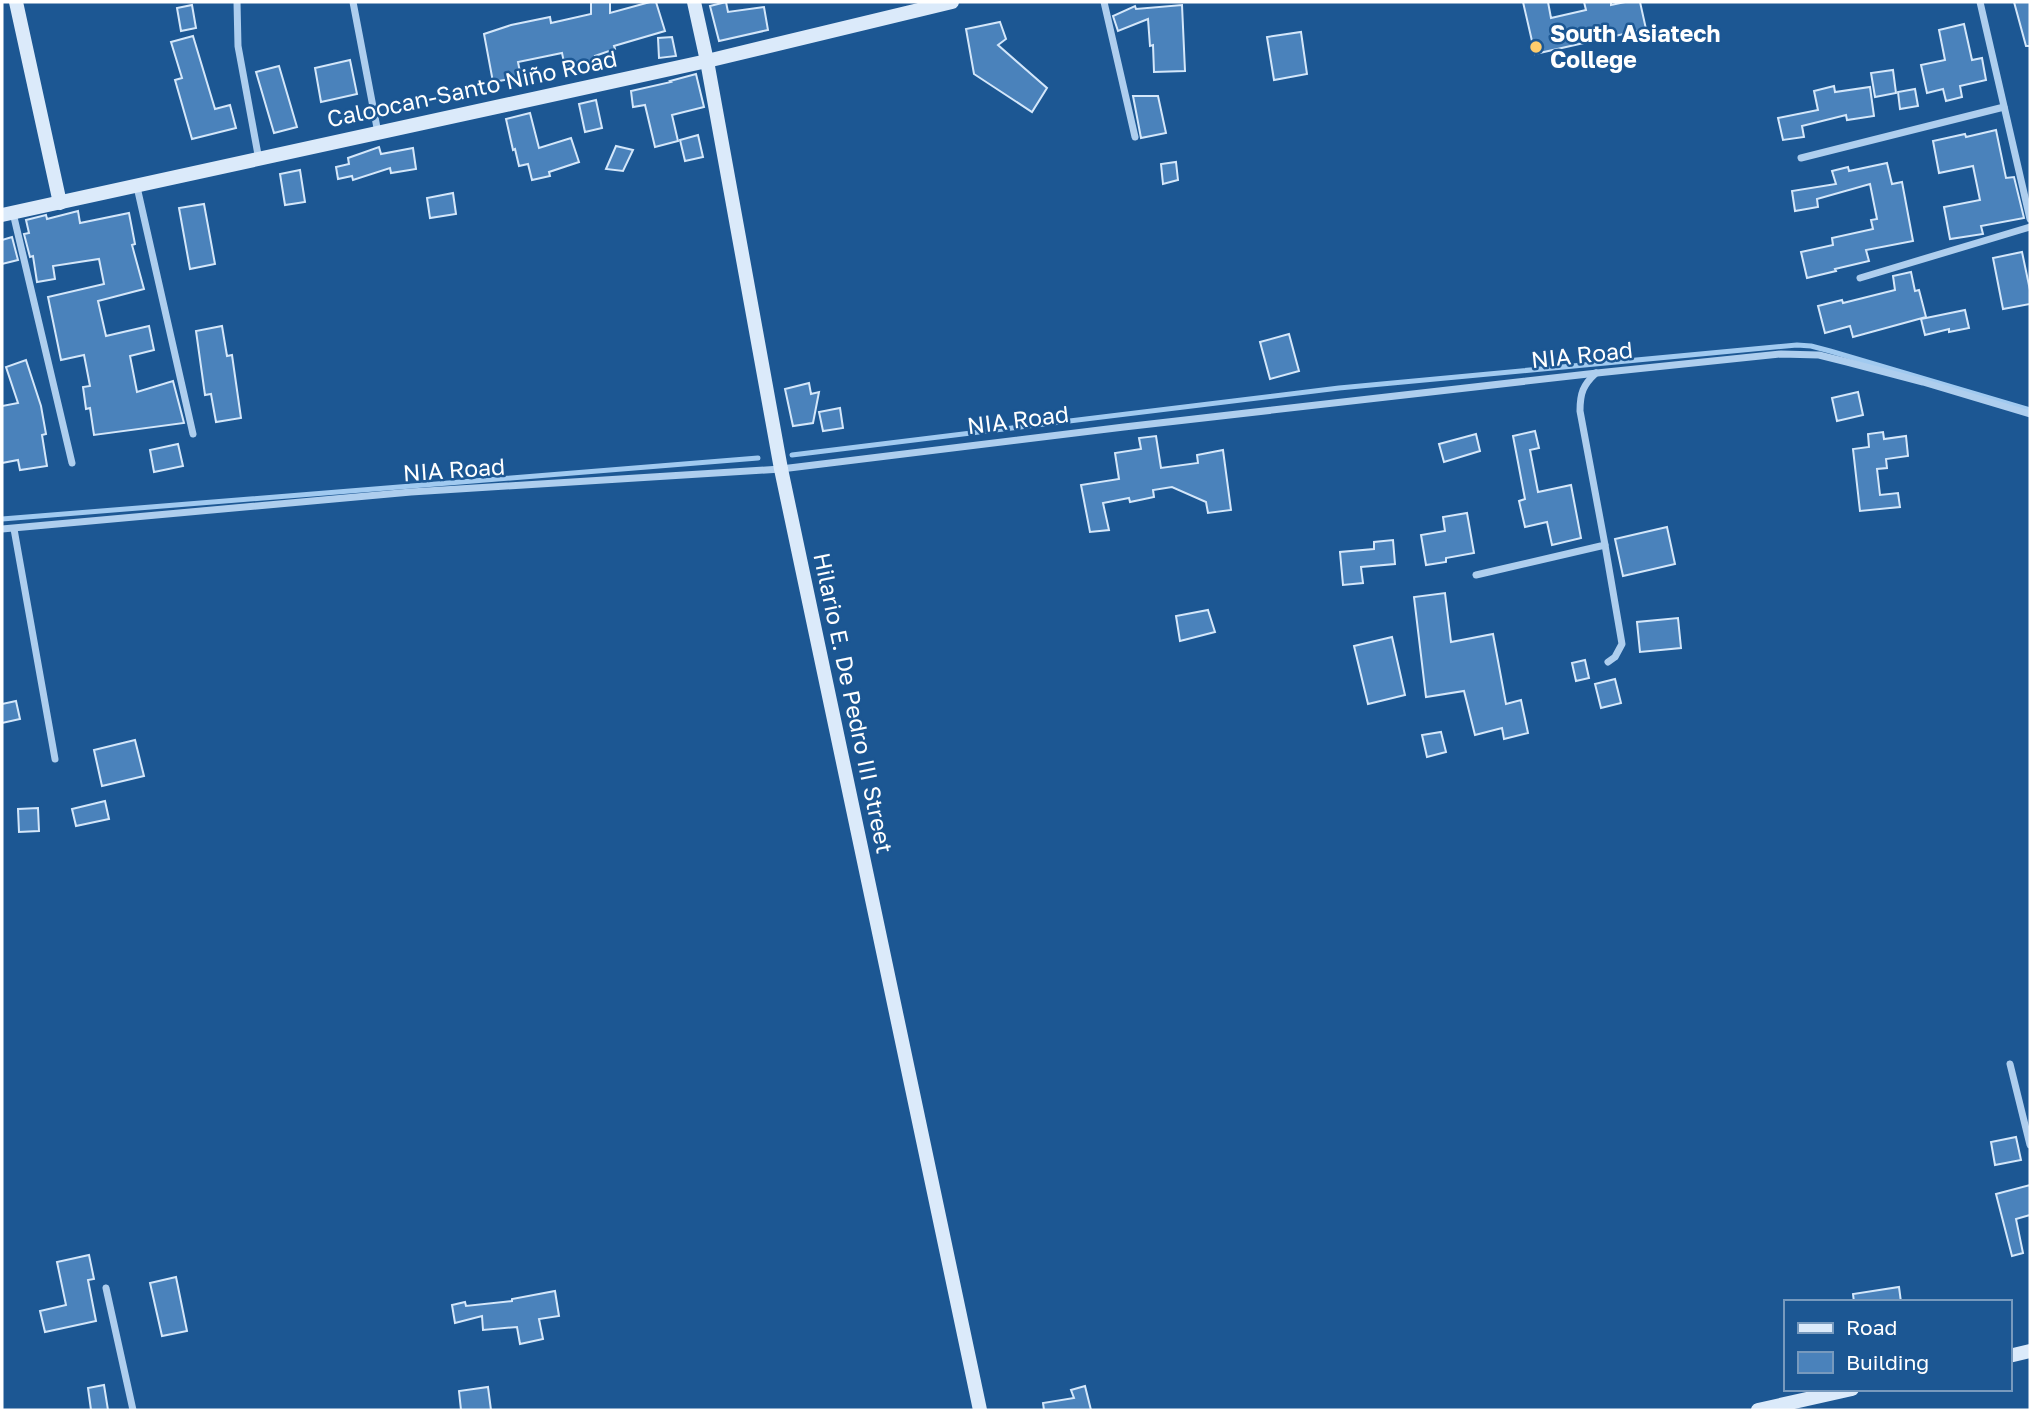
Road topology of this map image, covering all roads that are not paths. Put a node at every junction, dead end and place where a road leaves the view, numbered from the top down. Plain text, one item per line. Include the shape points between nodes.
1 (16, 2) edge
2 (237, 2) edge
3 (353, 2) edge
4 (694, 2) edge
5 (952, 2) edge
6 (1104, 2) edge
7 (1980, 2) edge
8 (707, 61) junction
9 (2004, 107) junction
10 (378, 134) junction
11 (1135, 138) dead end
12 (1801, 158) dead end
13 (259, 160) junction
14 (136, 187) junction
15 (60, 203) junction
16 (7, 214) edge
17 (2030, 219) edge
18 (2030, 227) edge
19 (1860, 278) dead end
20 (1597, 373) junction
21 (2030, 414) edge
22 (193, 434) dead end
23 (72, 463) dead end
24 (781, 469) junction
25 (14, 528) junction
26 (2, 530) edge
27 (1605, 545) junction
28 (1476, 576) dead end
29 (1608, 662) dead end
30 (55, 759) dead end
31 (2010, 1064) dead end
32 (2029, 1135) edge
33 (2030, 1145) edge
34 (106, 1287) dead end
35 (2030, 1351) edge
36 (2011, 1356) edge
37 (1843, 1391) edge
38 (133, 1410) edge
39 (980, 1410) edge
40 (1758, 1410) edge

1 - 15 street
2 - 13 street via 238,46
3 - 10 street
4 - 8 street, Hilario E. De Pedro III Street
5 - 8 street, Caloocan-Santo Niño Road
6 - 11 street
7 - 9 street
8 - 10 street, Caloocan-Santo Niño Road
8 - 24 street, Hilario E. De Pedro III Street
9 - 12 street
9 - 17 street
10 - 13 street, Caloocan-Santo Niño Road
13 - 14 street, Caloocan-Santo Niño Road
14 - 15 street, Caloocan-Santo Niño Road
14 - 22 street
15 - 16 street, Caloocan-Santo Niño Road
16 - 23 street
18 - 19 street
20 - 21 street, NIA Road via 1781,354 1819,355
20 - 24 street, NIA Road
20 - 27 street via 1580,393 1580,411
24 - 25 street, NIA Road via 411,492
24 - 39 street, Hilario E. De Pedro III Street
25 - 26 street, NIA Road
25 - 30 street
27 - 28 street
27 - 29 street via 1622,644
31 - 32 street
32 - 33 street
34 - 38 street
35 - 36 street
37 - 40 street

